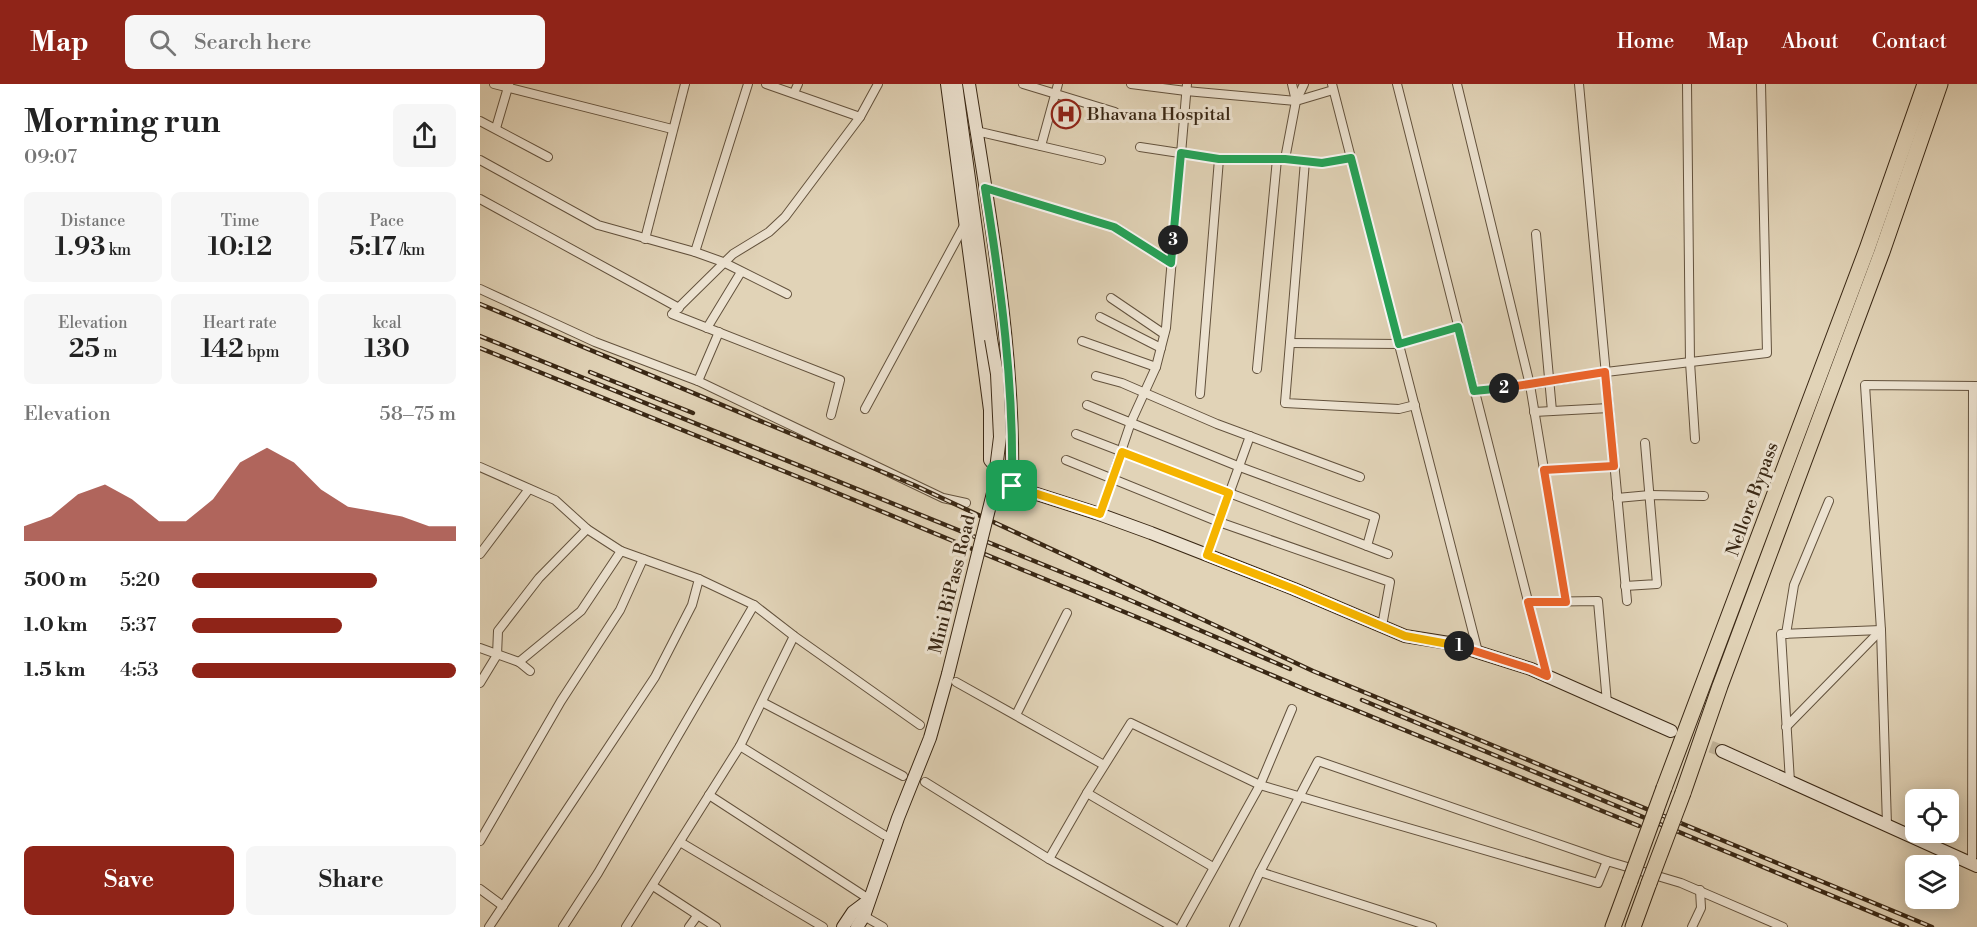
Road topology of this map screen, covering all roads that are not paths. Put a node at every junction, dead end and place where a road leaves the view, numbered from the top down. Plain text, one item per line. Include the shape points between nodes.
1 (494, 84) edge
2 (685, 84) edge
3 (748, 84) edge
4 (766, 84) edge
5 (946, 84) edge
6 (956, 84) edge
7 (969, 84) edge
8 (1023, 84) edge
9 (1058, 84) edge
10 (1131, 84) edge
11 (1292, 84) edge
12 (1304, 84) edge
13 (1397, 84) edge
14 (1457, 84) edge
15 (1579, 84) edge
16 (1688, 84) edge
17 (1761, 84) edge
18 (1925, 84) edge
19 (1940, 84) edge
20 (877, 85) edge
21 (508, 86) edge
22 (1333, 87) edge
23 (796, 88) edge
24 (1187, 88) edge
25 (1056, 94) junction
26 (1296, 101) junction
27 (1115, 112) dead end
28 (860, 117) junction
29 (480, 121) edge
30 (496, 128) junction
31 (672, 129) junction
32 (976, 130) junction
33 (1041, 146) junction
34 (1140, 147) dead end
35 (1181, 153) junction
36 (548, 157) dead end
37 (1351, 158) junction
38 (1219, 159) junction
39 (1281, 159) junction
40 (480, 160) edge
41 (1101, 160) dead end
42 (1305, 161) junction
43 (985, 188) junction
44 (480, 199) edge
45 (965, 223) junction
46 (1536, 234) dead end
47 (645, 239) junction
48 (695, 252) junction
49 (723, 262) junction
50 (1171, 263) junction
51 (741, 272) junction
52 (480, 289) edge
53 (787, 294) dead end
54 (1111, 298) dead end
55 (679, 308) junction
56 (1100, 317) dead end
57 (1458, 327) junction
58 (707, 328) junction
59 (719, 332) junction
60 (1164, 333) junction
61 (1082, 341) dead end
62 (1290, 342) junction
63 (1399, 344) junction
64 (1161, 348) junction
65 (1690, 362) junction
66 (1156, 367) junction
67 (1257, 369) dead end
68 (1605, 372) junction
69 (1096, 376) dead end
70 (698, 381) junction
71 (1549, 382) junction
72 (1530, 385) junction
73 (1975, 386) edge
74 (1474, 391) junction
75 (1145, 393) junction
76 (1200, 394) dead end
77 (1088, 405) dead end
78 (1414, 405) junction
79 (1609, 408) junction
80 (865, 409) dead end
81 (1552, 411) junction
82 (1534, 412) junction
83 (831, 415) dead end
84 (1131, 422) junction
85 (1076, 434) dead end
86 (1250, 436) junction
87 (1695, 439) dead end
88 (1645, 443) dead end
89 (1122, 452) junction
90 (1066, 460) dead end
91 (1239, 466) junction
92 (1614, 466) junction
93 (480, 467) edge
94 (1544, 470) junction
95 (1360, 477) dead end
96 (1113, 479) junction
97 (1012, 486) junction
98 (529, 489) junction
99 (1229, 493) junction
100 (1650, 495) junction
101 (1704, 496) dead end
102 (1617, 498) junction
103 (1829, 501) dead end
104 (966, 503) dead end
105 (1100, 514) junction
106 (1219, 522) junction
107 (587, 529) junction
108 (1367, 546) junction
109 (481, 551) edge
110 (621, 551) junction
111 (1388, 554) dead end
112 (1207, 555) junction
113 (643, 559) junction
114 (699, 579) junction
115 (1625, 586) junction
116 (1626, 601) dead end
117 (1528, 602) junction
118 (1566, 602) junction
119 (754, 605) junction
120 (1067, 613) dead end
121 (1382, 626) junction
122 (1881, 630) junction
123 (1786, 634) junction
124 (794, 636) junction
125 (480, 648) edge
126 (1479, 652) junction
127 (497, 655) junction
128 (519, 662) junction
129 (531, 671) dead end
130 (1547, 676) junction
131 (956, 682) dead end
132 (480, 683) edge
133 (762, 702) junction
134 (1607, 703) junction
135 (1975, 704) edge
136 (1293, 709) dead end
137 (1016, 715) junction
138 (920, 726) dead end
139 (1786, 727) junction
140 (1671, 731) tunnel mouth
141 (740, 746) junction
142 (1722, 751) tunnel mouth
143 (1104, 765) junction
144 (903, 776) dead end
145 (925, 782) dead end
146 (1790, 782) junction
147 (1260, 785) junction
148 (1087, 793) junction
149 (709, 795) junction
150 (1300, 797) junction
151 (1887, 825) junction
152 (884, 835) dead end
153 (480, 841) edge
154 (680, 842) junction
155 (1048, 859) junction
156 (1607, 861) junction
157 (1975, 865) edge
158 (1214, 867) junction
159 (1260, 872) junction
160 (653, 886) junction
161 (480, 889) edge
162 (1700, 891) junction
163 (869, 899) junction
164 (503, 906) junction
165 (697, 916) junction
166 (864, 916) junction
167 (489, 927) edge
168 (563, 927) edge
169 (626, 927) edge
170 (689, 927) edge
171 (716, 927) edge
172 (823, 927) edge
173 (843, 927) edge
174 (857, 927) edge
175 (883, 927) edge
176 (1173, 927) edge
177 (1181, 927) edge
178 (1234, 927) edge
179 (1432, 927) edge
180 (1613, 927) edge
181 (1633, 927) edge
182 (1692, 927) edge
183 (1783, 927) edge

1 - 21 street
2 - 31 street
3 - 48 street
4 - 23 street
5 - 45 street
6 - 163 street, Mini BiPass Road, bridge via 997,374 1000,437 993,493 930,738
7 - 32 street
8 - 25 street
9 - 25 street
10 - 24 street
11 - 26 street
12 - 26 street
13 - 57 street
14 - 72 street
15 - 68 street
16 - 65 street
17 - 65 street via 1767,353
18 - 180 highway, Nellore Bypass, bridge
19 - 181 highway, Nellore Bypass, bridge
20 - 28 street
21 - 30 street
21 - 31 street
22 - 26 street
22 - 37 street
23 - 28 street
24 - 26 street
24 - 35 street
25 - 27 street
25 - 33 street
26 - 39 street
28 - 49 street via 786,218
29 - 30 street
30 - 36 street
31 - 47 street
32 - 33 street
32 - 43 street
33 - 41 street
34 - 35 street
35 - 38 street
35 - 50 street
37 - 42 street via 1322,163
37 - 63 street
38 - 39 street
38 - 76 street
39 - 42 street
39 - 67 street
40 - 47 street via 598,225
42 - 62 street
43 - 50 street via 1114,227
43 - 97 street via 1007,345 1013,429
44 - 55 street
45 - 80 street
45 - 97 street via 990,410 990,460
46 - 71 street
47 - 48 street
48 - 49 street
49 - 51 street
49 - 55 street
50 - 60 street
51 - 53 street
51 - 58 street
52 - 70 street via 595,342
54 - 60 street
55 - 58 street via 672,314
56 - 64 street
57 - 63 street
57 - 74 street
58 - 59 street
59 - 70 street
59 - 83 street via 840,380
60 - 64 street
61 - 66 street
62 - 63 street
62 - 78 street via 1285,402 1399,409
63 - 78 street
64 - 66 street
65 - 68 street
65 - 87 street
66 - 75 street
68 - 71 street
68 - 79 street
69 - 75 street
70 - 104 street via 943,498
71 - 72 street
71 - 81 street
72 - 74 street
72 - 82 street
73 - 122 street via 1865,385
73 - 135 street
74 - 117 street
75 - 84 street
75 - 86 street
77 - 84 street
78 - 126 street
79 - 81 street
79 - 92 street
81 - 82 street
82 - 94 street
84 - 89 street
84 - 91 street
85 - 89 street
86 - 91 street
86 - 95 street
88 - 100 street
89 - 96 street
89 - 99 street
90 - 96 street
91 - 99 street
91 - 108 street via 1375,517
92 - 94 street
92 - 102 street
93 - 98 street
94 - 118 street
96 - 105 street
96 - 106 street
97 - 105 street
98 - 107 street via 555,500
98 - 109 street
99 - 106 street
99 - 108 street
100 - 101 street
100 - 102 street
100 - 115 street via 1657,584
102 - 115 street
103 - 123 street via 1794,585
105 - 112 street
106 - 112 street
106 - 121 street via 1390,582
107 - 110 street
107 - 127 street via 539,578 498,631
108 - 111 street
110 - 113 street
110 - 128 street via 581,611
112 - 121 street
113 - 114 street
113 - 153 street via 620,610 561,701
114 - 119 street
114 - 164 street via 692,605 655,677
115 - 116 street
117 - 118 street
117 - 130 street
118 - 134 street via 1598,601
119 - 124 street
119 - 168 street
120 - 137 street
121 - 126 street via 1405,636
122 - 123 street
122 - 139 street
122 - 151 street
123 - 139 street via 1781,634
124 - 133 street
124 - 138 street
125 - 127 street
126 - 130 street
127 - 128 street
127 - 132 street
128 - 129 street
130 - 134 street
131 - 137 street
133 - 141 street
133 - 144 street
134 - 140 street
135 - 157 street
136 - 147 street
137 - 143 street
139 - 146 street
141 - 149 street
141 - 152 street
142 - 146 street
143 - 147 street via 1131,723
143 - 148 street
145 - 155 street
146 - 151 street
147 - 150 street
147 - 158 street
148 - 155 street
148 - 158 street
149 - 154 street
149 - 163 street
150 - 156 street via 1598,883
150 - 156 street via 1318,761
150 - 159 street
151 - 157 street
154 - 160 street
154 - 172 street
155 - 176 street
156 - 162 street
158 - 177 street
159 - 178 street
159 - 179 street
160 - 165 street
160 - 169 street
161 - 164 street
162 - 182 street via 1701,908
162 - 183 street
163 - 166 street
163 - 173 street, Mini BiPass Road
164 - 167 street
165 - 170 street
165 - 171 street
166 - 174 street
166 - 175 street

